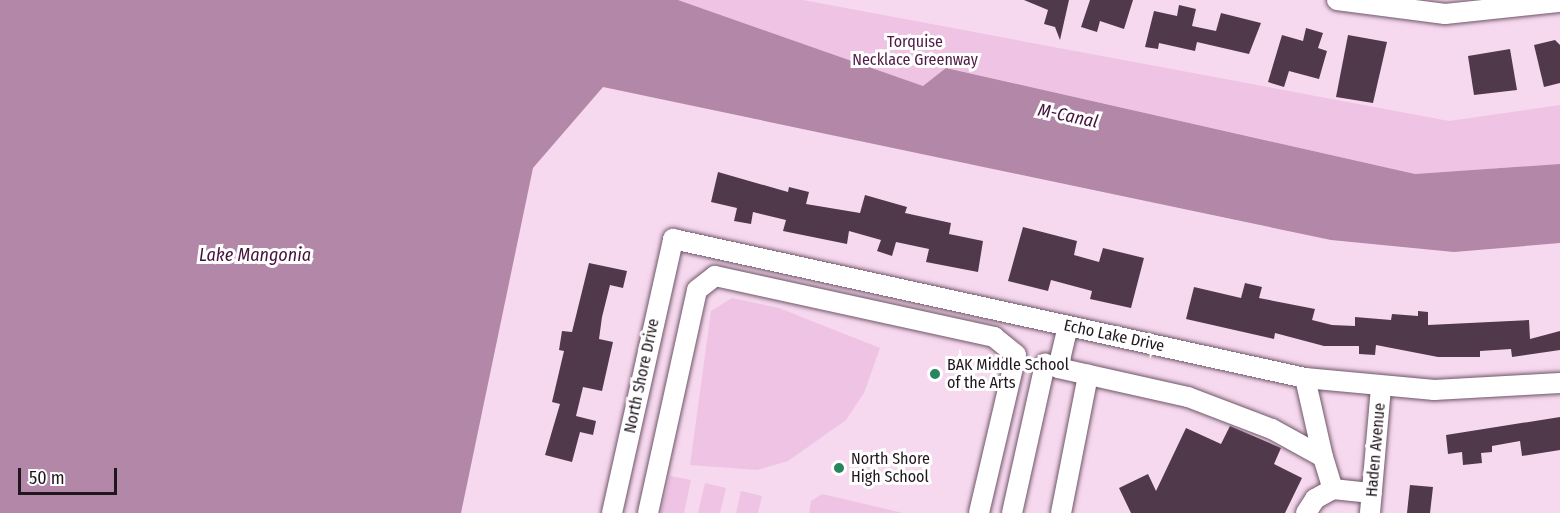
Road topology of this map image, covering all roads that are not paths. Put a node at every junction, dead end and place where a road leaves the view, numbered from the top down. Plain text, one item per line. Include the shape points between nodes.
1 (1337, 0) edge
2 (1560, 2) edge
3 (673, 239) joint
4 (1068, 326) junction
5 (1016, 354) junction
6 (1052, 366) junction
7 (1088, 375) junction
8 (1305, 378) junction
9 (1560, 383) edge
10 (1381, 388) junction
11 (1323, 457) junction
12 (1333, 489) junction
13 (1371, 503) edge
14 (612, 513) edge
15 (648, 513) edge
16 (979, 513) edge
17 (1012, 513) edge
18 (1061, 513) edge
19 (1306, 513) edge

1 - 2 street via 1445,14
3 - 4 street, Echo Lake Drive
3 - 14 street, North Shore Drive
4 - 6 street
4 - 8 street, Echo Lake Drive
5 - 6 street
5 - 15 street via 994,337 715,276 705,279 697,290
5 - 16 street
6 - 7 street
6 - 17 street
7 - 11 street via 1188,397 1272,429
7 - 18 street
8 - 10 street, Echo Lake Drive
8 - 11 street
9 - 10 street, Echo Lake Drive via 1485,390
10 - 13 street, Haden Avenue
11 - 12 street
12 - 13 street
12 - 19 street via 1315,499

